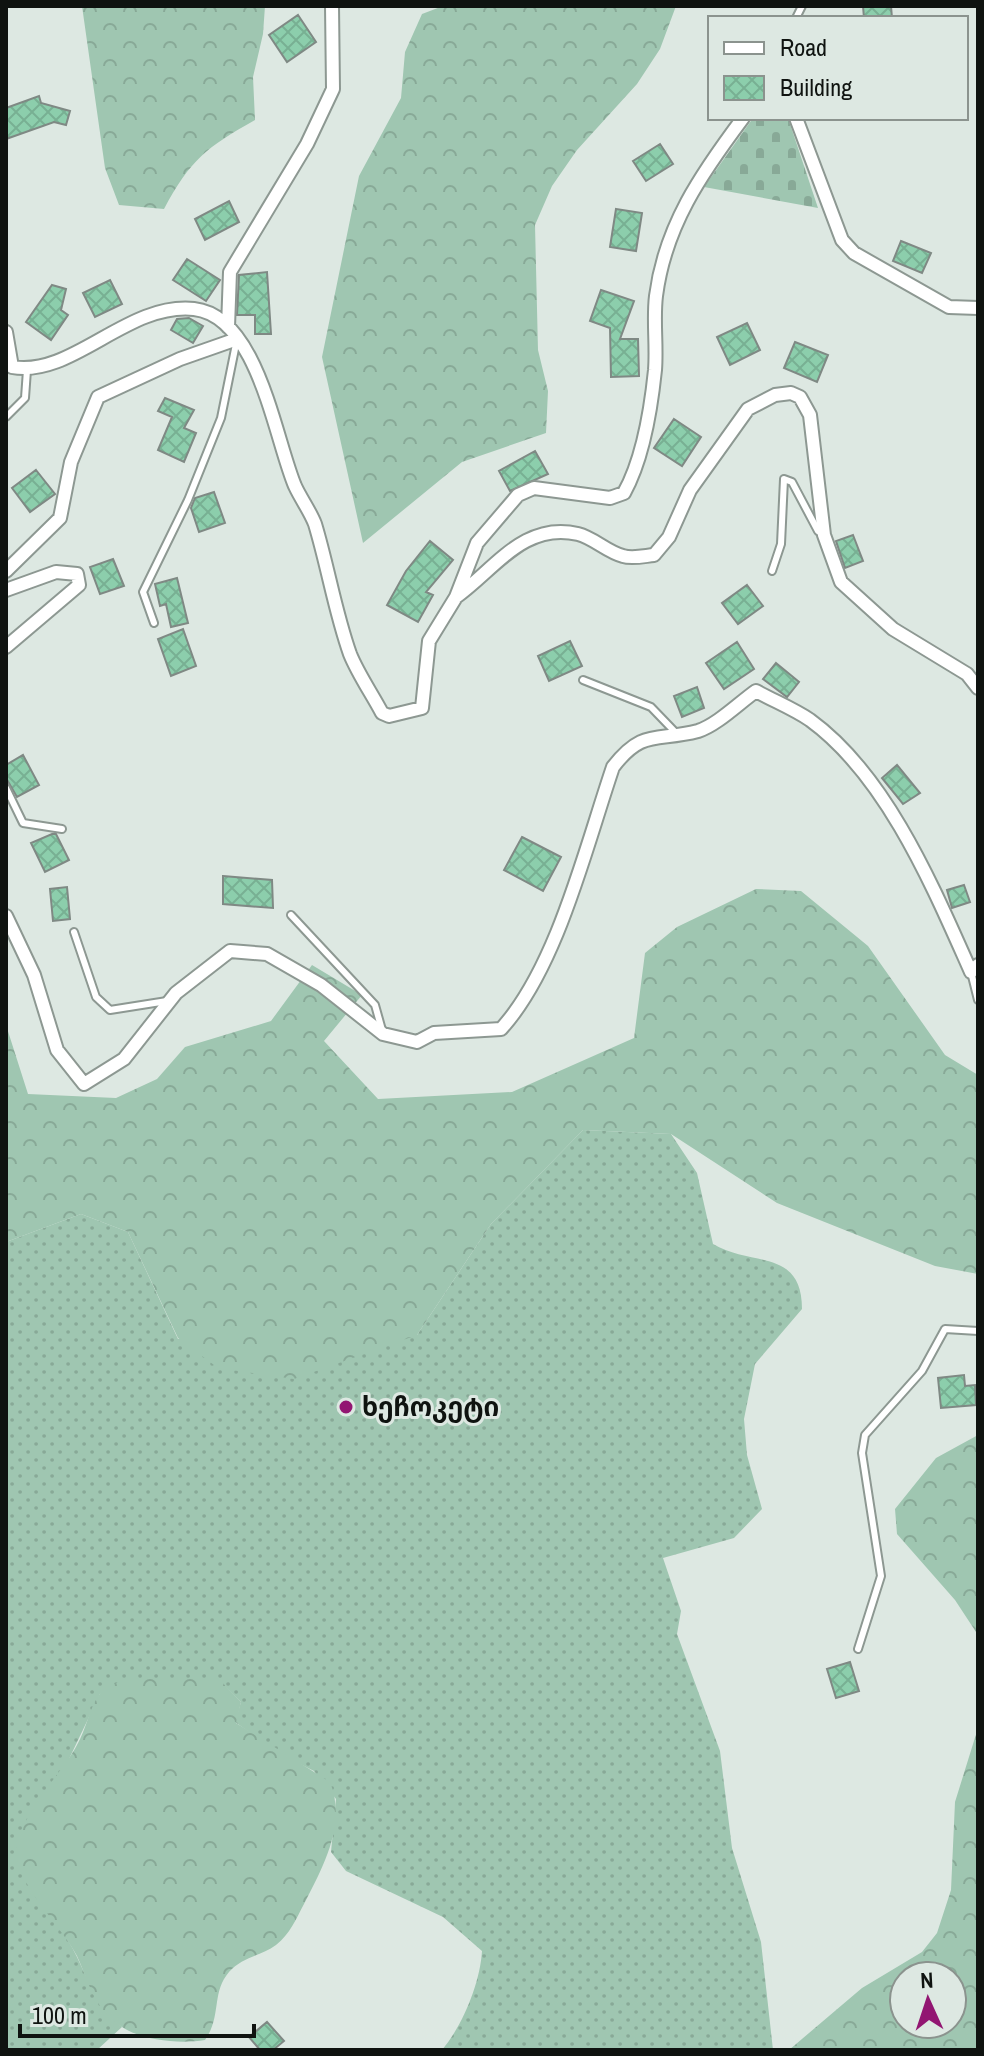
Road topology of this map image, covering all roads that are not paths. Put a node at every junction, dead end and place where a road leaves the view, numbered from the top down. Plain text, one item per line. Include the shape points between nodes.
1 (332, 6) edge
2 (742, 120) edge
3 (797, 120) edge
4 (978, 308) edge
5 (228, 327) junction
6 (6, 332) edge
7 (237, 339) junction
8 (27, 370) junction
9 (6, 417) edge
10 (824, 535) junction
11 (6, 571) edge
12 (772, 571) dead end
13 (6, 590) edge
14 (456, 597) junction
15 (154, 623) dead end
16 (6, 647) edge
17 (583, 680) dead end
18 (978, 688) edge
19 (677, 734) junction
20 (6, 788) edge
21 (62, 829) dead end
22 (291, 915) dead end
23 (6, 916) edge
24 (74, 932) dead end
25 (974, 968) edge
26 (170, 1000) junction
27 (978, 1000) edge
28 (383, 1034) junction
29 (978, 1331) edge
30 (858, 1649) dead end

1 - 5 street via 333,89 307,144 230,272
2 - 14 street via 697,180 669,234 655,297 655,370 635,473 624,493 610,498 534,488 518,495 477,543
3 - 4 street via 842,240 854,253 949,307
5 - 7 street
5 - 8 street via 197,309 173,309 142,317
6 - 8 street via 12,367
7 - 11 street via 98,397 71,462 60,518
7 - 14 street via 260,377 295,487 314,521 351,655 382,713 422,708 429,641
7 - 15 lane via 221,418 143,592
8 - 9 lane via 25,398
10 - 12 lane via 792,482 784,479 781,544
10 - 14 street via 810,415 800,397 775,395 748,409 690,490 669,537 654,555 624,557 578,534 550,533 521,540
10 - 18 street via 841,582 893,629 967,674
13 - 16 street via 56,572 77,574 79,585
17 - 19 lane via 651,707
19 - 25 street via 701,730 756,691 810,720 857,763 894,817
19 - 28 street via 648,737 628,747 613,767 557,930 521,1007 501,1029 434,1033 417,1042
20 - 21 lane via 23,823
22 - 28 lane via 375,1005
23 - 26 street via 34,975 57,1050 84,1084 124,1059
24 - 26 lane via 96,997 110,1010
25 - 27 lane
26 - 28 street via 230,951 267,954 321,985
29 - 30 lane via 945,1329 922,1371 865,1435 862,1453 881,1576

